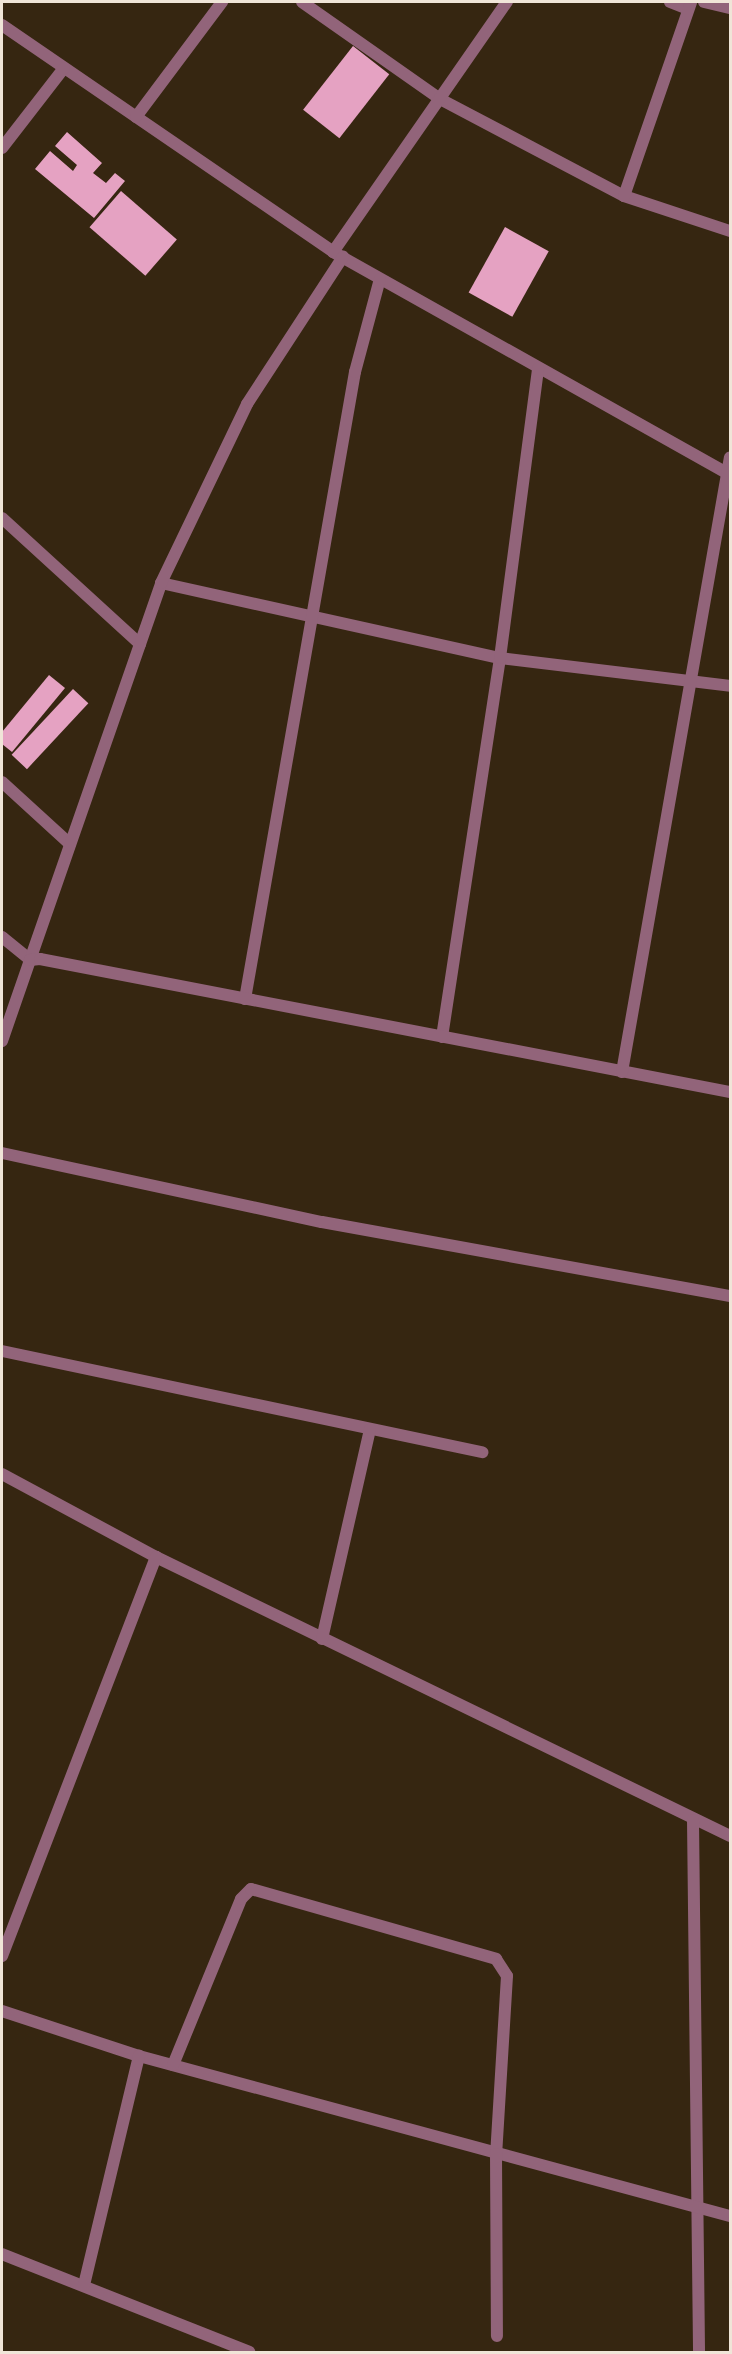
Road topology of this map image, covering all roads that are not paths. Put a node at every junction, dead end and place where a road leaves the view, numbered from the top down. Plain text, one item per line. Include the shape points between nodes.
1 (222, 2) edge
2 (302, 2) edge
3 (507, 2) edge
4 (670, 2) edge
5 (704, 2) edge
6 (690, 5) edge
7 (730, 8) edge
8 (2, 25) edge
9 (64, 68) junction
10 (440, 99) junction
11 (136, 117) junction
12 (2, 148) edge
13 (624, 196) junction
14 (730, 231) edge
15 (338, 255) junction
16 (380, 279) junction
17 (538, 368) junction
18 (730, 457) edge
19 (728, 474) edge
20 (2, 518) edge
21 (161, 583) junction
22 (312, 618) junction
23 (140, 644) junction
24 (500, 658) junction
25 (692, 681) junction
26 (730, 686) edge
27 (2, 782) edge
28 (70, 844) junction
29 (2, 937) edge
30 (30, 960) junction
31 (245, 999) junction
32 (442, 1037) junction
33 (2, 1041) edge
34 (622, 1072) junction
35 (730, 1092) edge
36 (2, 1153) edge
37 (730, 1296) edge
38 (2, 1351) edge
39 (370, 1429) junction
40 (483, 1452) dead end
41 (2, 1474) edge
42 (156, 1557) junction
43 (322, 1639) junction
44 (693, 1820) junction
45 (730, 1836) edge
46 (2, 1956) edge
47 (2, 2011) edge
48 (139, 2056) junction
49 (174, 2065) junction
50 (496, 2154) junction
51 (695, 2207) junction
52 (730, 2216) edge
53 (2, 2254) edge
54 (84, 2285) junction
55 (497, 2336) dead end
56 (249, 2352) edge
57 (699, 2352) edge

1 - 11 street
2 - 10 street
3 - 10 street
4 - 6 street
5 - 7 street
6 - 13 street
8 - 9 street
9 - 11 street
9 - 12 street
10 - 13 street
10 - 15 street
11 - 15 street
13 - 14 street
15 - 16 street
15 - 21 street via 247,404
16 - 17 street
16 - 22 street via 355,372
17 - 19 street
17 - 24 street
18 - 19 street
19 - 25 street
20 - 23 street
21 - 22 street
21 - 23 street
22 - 24 street
22 - 31 street
23 - 28 street
24 - 25 street
24 - 32 street
25 - 26 street
25 - 34 street
27 - 28 street
28 - 30 street
29 - 30 street
30 - 31 street
30 - 33 street
31 - 32 street
32 - 34 street
34 - 35 street
36 - 37 street via 322,1222
38 - 39 street
39 - 40 street
39 - 43 street
41 - 42 street
42 - 43 street
42 - 46 street
43 - 44 street
44 - 45 street
44 - 51 street
47 - 48 street
48 - 49 street
48 - 54 street
49 - 50 street
49 - 50 street via 241,1899 251,1889 265,1890 496,1959 503,1966 507,1976
50 - 51 street
50 - 55 street
51 - 52 street
51 - 57 street
53 - 54 street
54 - 56 street

